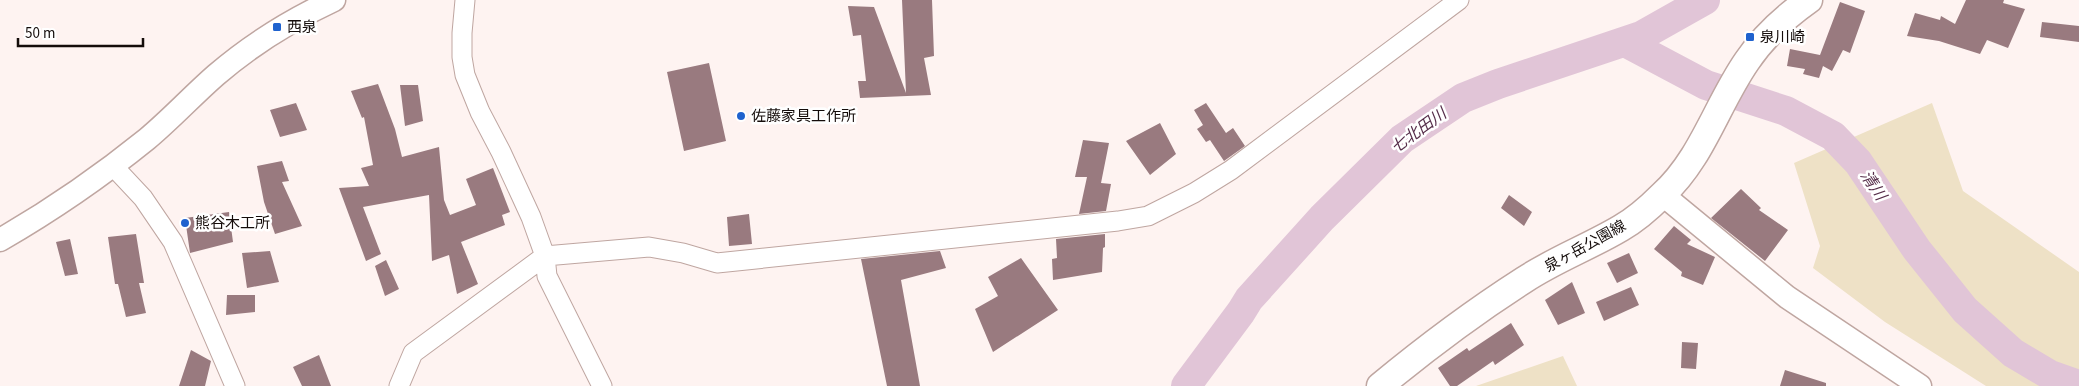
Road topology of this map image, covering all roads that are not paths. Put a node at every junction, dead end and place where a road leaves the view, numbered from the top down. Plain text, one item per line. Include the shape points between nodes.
1 (334, 0) edge
2 (465, 0) edge
3 (1459, 0) edge
4 (1793, 5) edge
5 (113, 166) junction
6 (1663, 195) junction
7 (0, 240) edge
8 (545, 256) junction
9 (235, 386) edge
10 (399, 386) edge
11 (602, 386) edge
12 (1380, 386) edge
13 (1920, 386) edge

1 - 5 street via 287,24 252,47
2 - 8 street via 462,33 465,75 531,217
3 - 8 street via 1231,170 1148,216 717,263 649,247
4 - 6 main road, 泉ヶ岳公園線 via 1745,63 1708,132 1683,172
5 - 7 street
5 - 9 street via 143,198 173,242
6 - 12 main road, 泉ヶ岳公園線 via 1622,228 1525,279 1426,348
6 - 13 street via 1787,297
8 - 10 street via 413,353
8 - 11 street via 547,276

